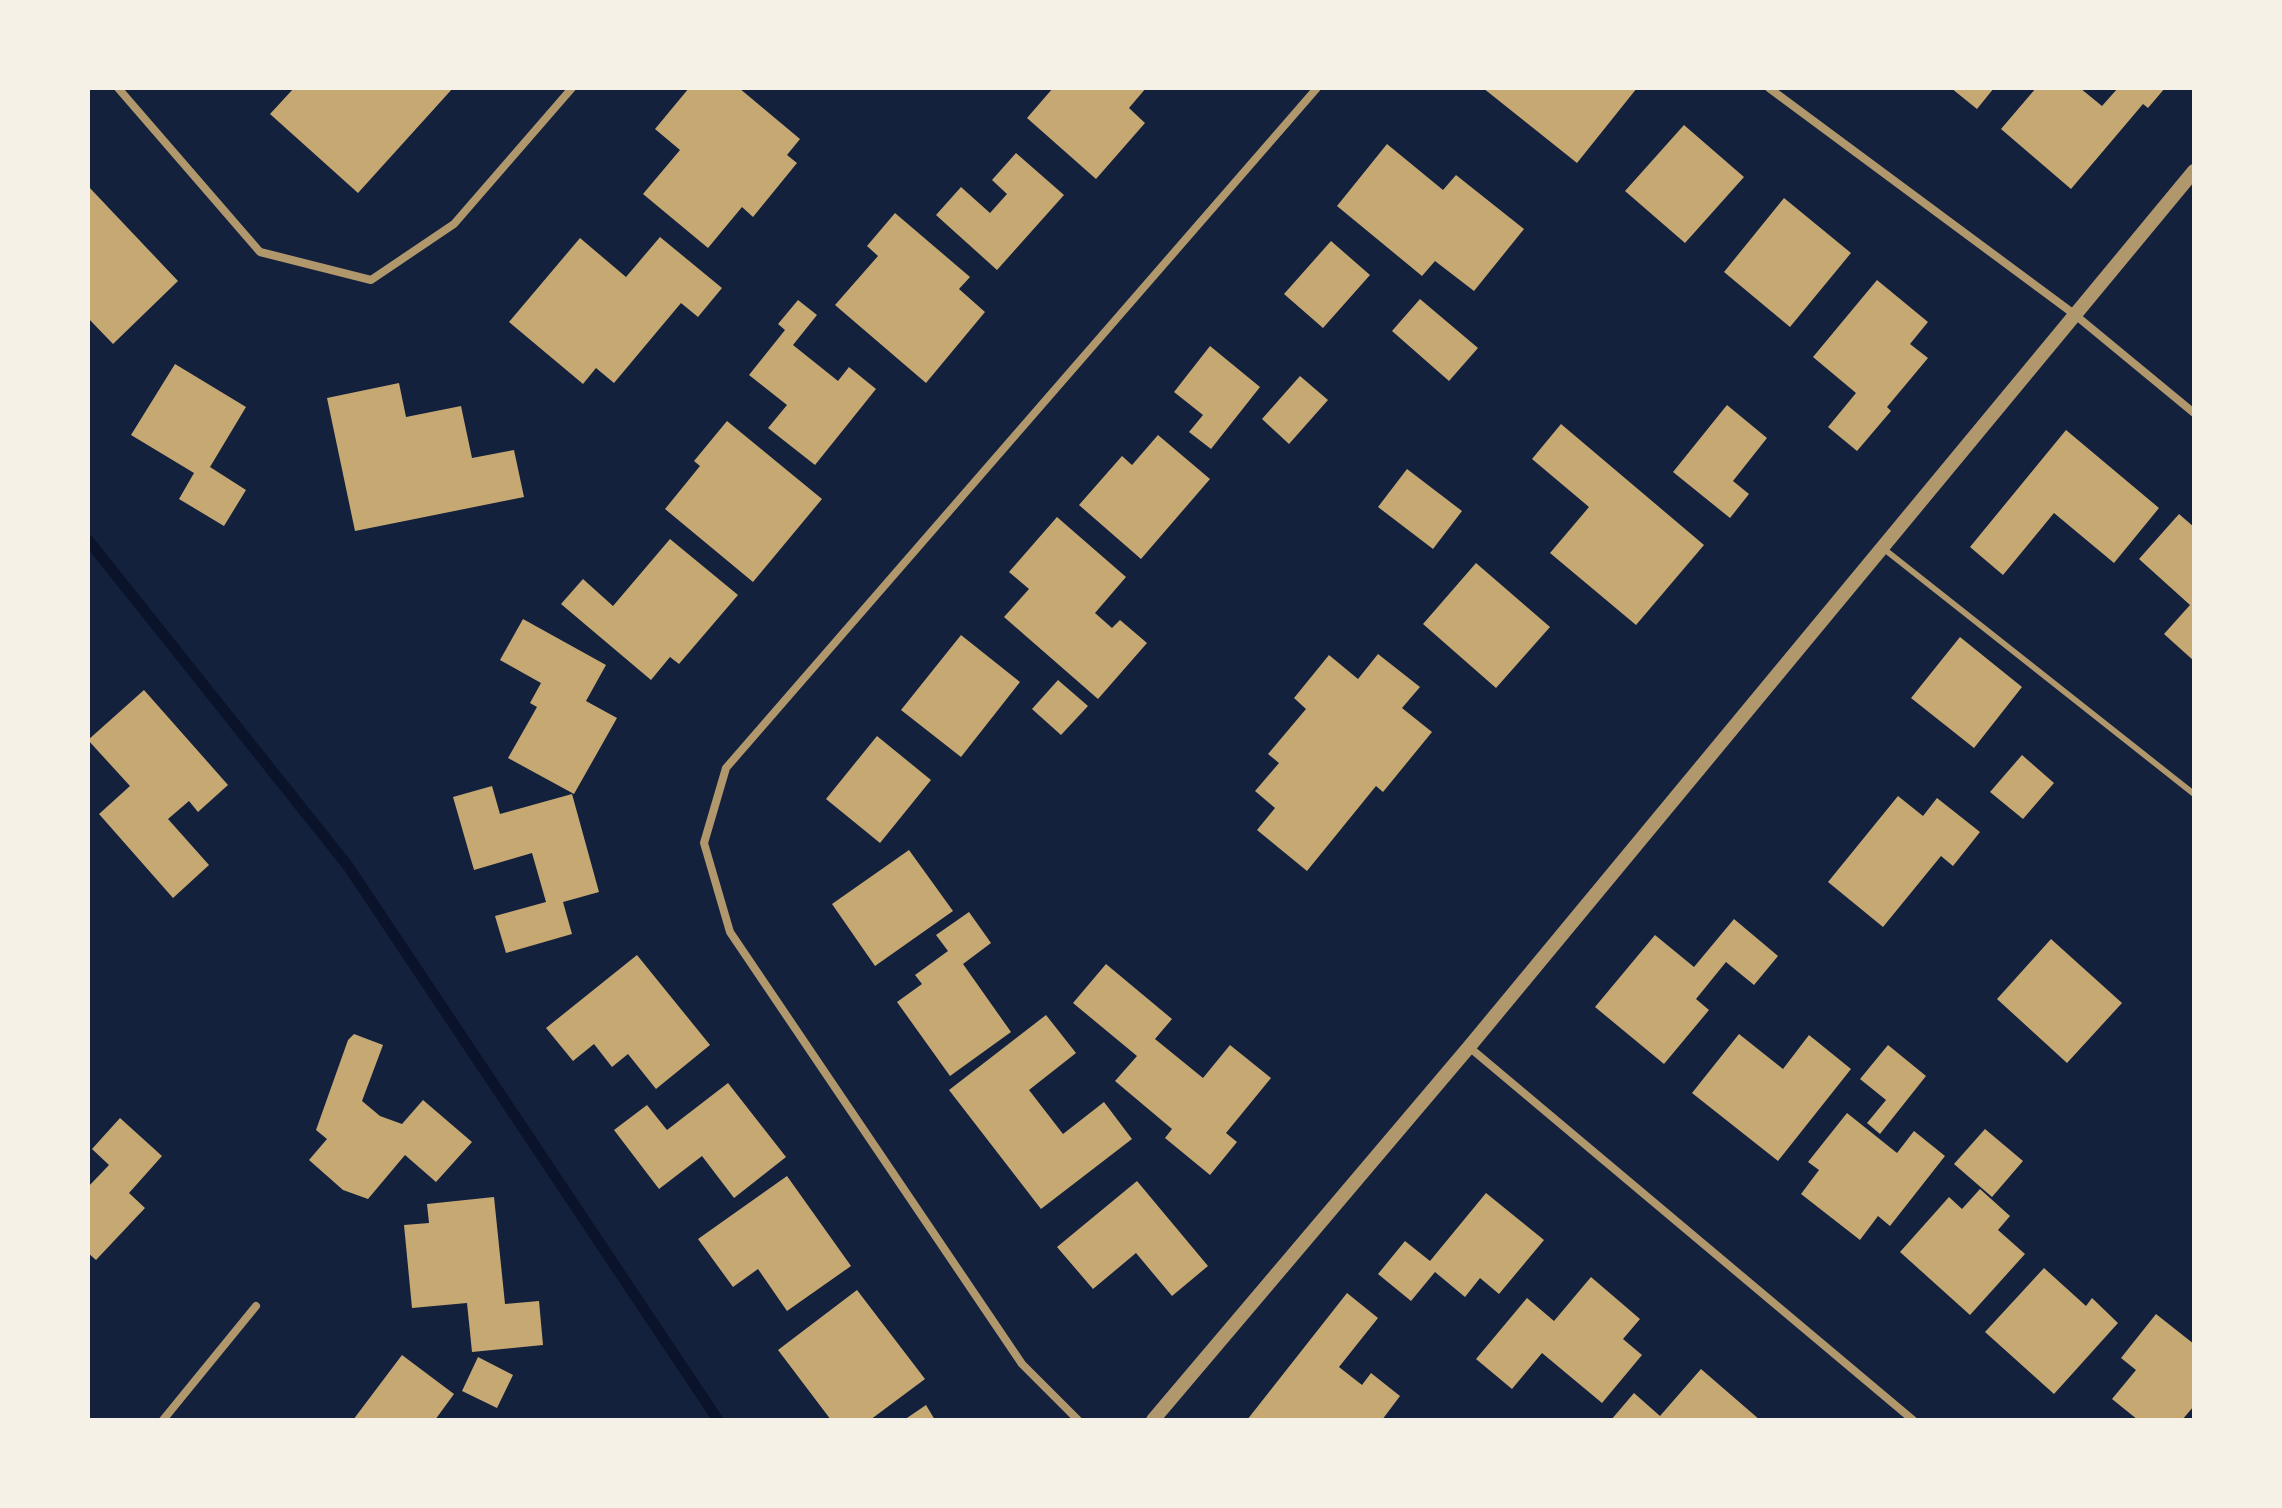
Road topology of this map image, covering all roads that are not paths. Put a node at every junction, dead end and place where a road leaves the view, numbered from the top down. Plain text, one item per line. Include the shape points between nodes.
1 (118, 88) edge
2 (572, 88) edge
3 (1317, 88) edge
4 (1769, 88) edge
5 (2194, 171) edge
6 (2074, 314) junction
7 (2194, 413) edge
8 (1884, 549) junction
9 (2194, 794) edge
10 (1469, 1047) junction
11 (256, 1306) dead end
12 (163, 1420) edge
13 (1078, 1420) edge
14 (1153, 1420) edge
15 (1913, 1420) edge

1 - 2 street via 260,252 371,280 454,224
3 - 13 street via 726,768 704,843 730,932 1022,1364
4 - 6 street
5 - 6 street
6 - 7 street
6 - 8 street
8 - 9 lane
8 - 10 street
10 - 14 street
10 - 15 street
11 - 12 street

